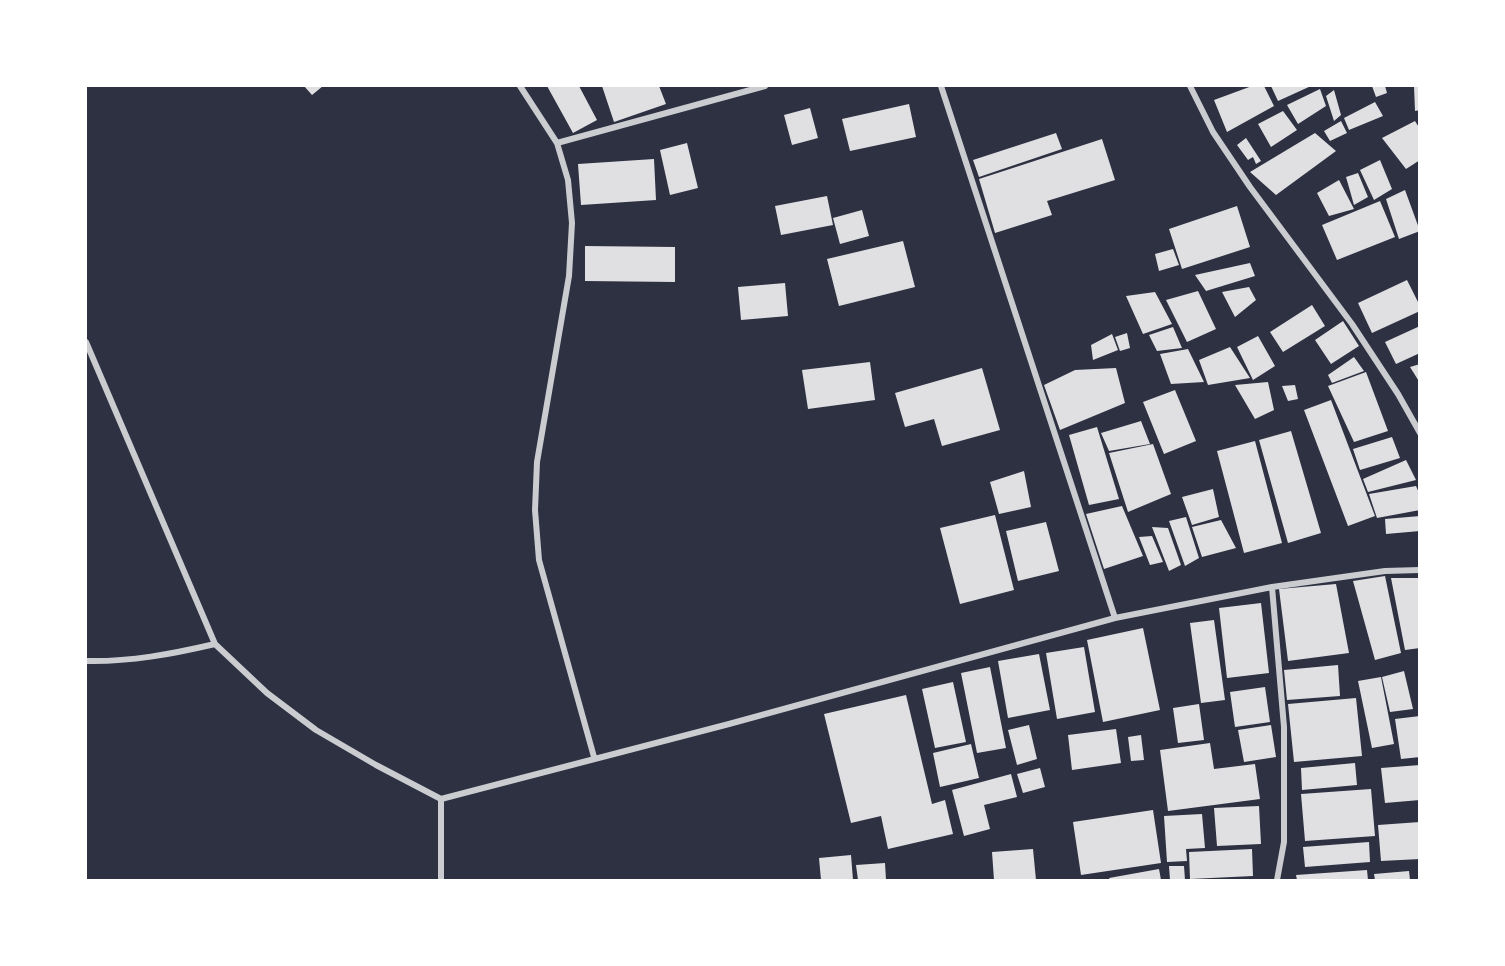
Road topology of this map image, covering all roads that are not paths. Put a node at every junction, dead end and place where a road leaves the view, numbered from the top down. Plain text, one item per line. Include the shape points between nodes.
1 (520, 86) edge
2 (765, 86) edge
3 (941, 86) edge
4 (1190, 86) edge
5 (557, 143) junction
6 (86, 342) edge
7 (1419, 433) edge
8 (1419, 570) edge
9 (1272, 586) junction
10 (1114, 618) junction
11 (215, 645) junction
12 (86, 661) edge
13 (594, 757) junction
14 (441, 799) junction
15 (441, 880) edge
16 (1277, 880) edge

1 - 5 street
2 - 5 street
3 - 10 street
4 - 7 street via 1213,132 1352,324
5 - 13 street via 568,180 572,233 569,276 537,462 538,561
6 - 11 street
8 - 9 street
9 - 10 street
9 - 16 street via 1284,727 1284,842
10 - 13 street
11 - 12 street via 171,655
11 - 14 street via 267,693 316,730
13 - 14 street
14 - 15 street

